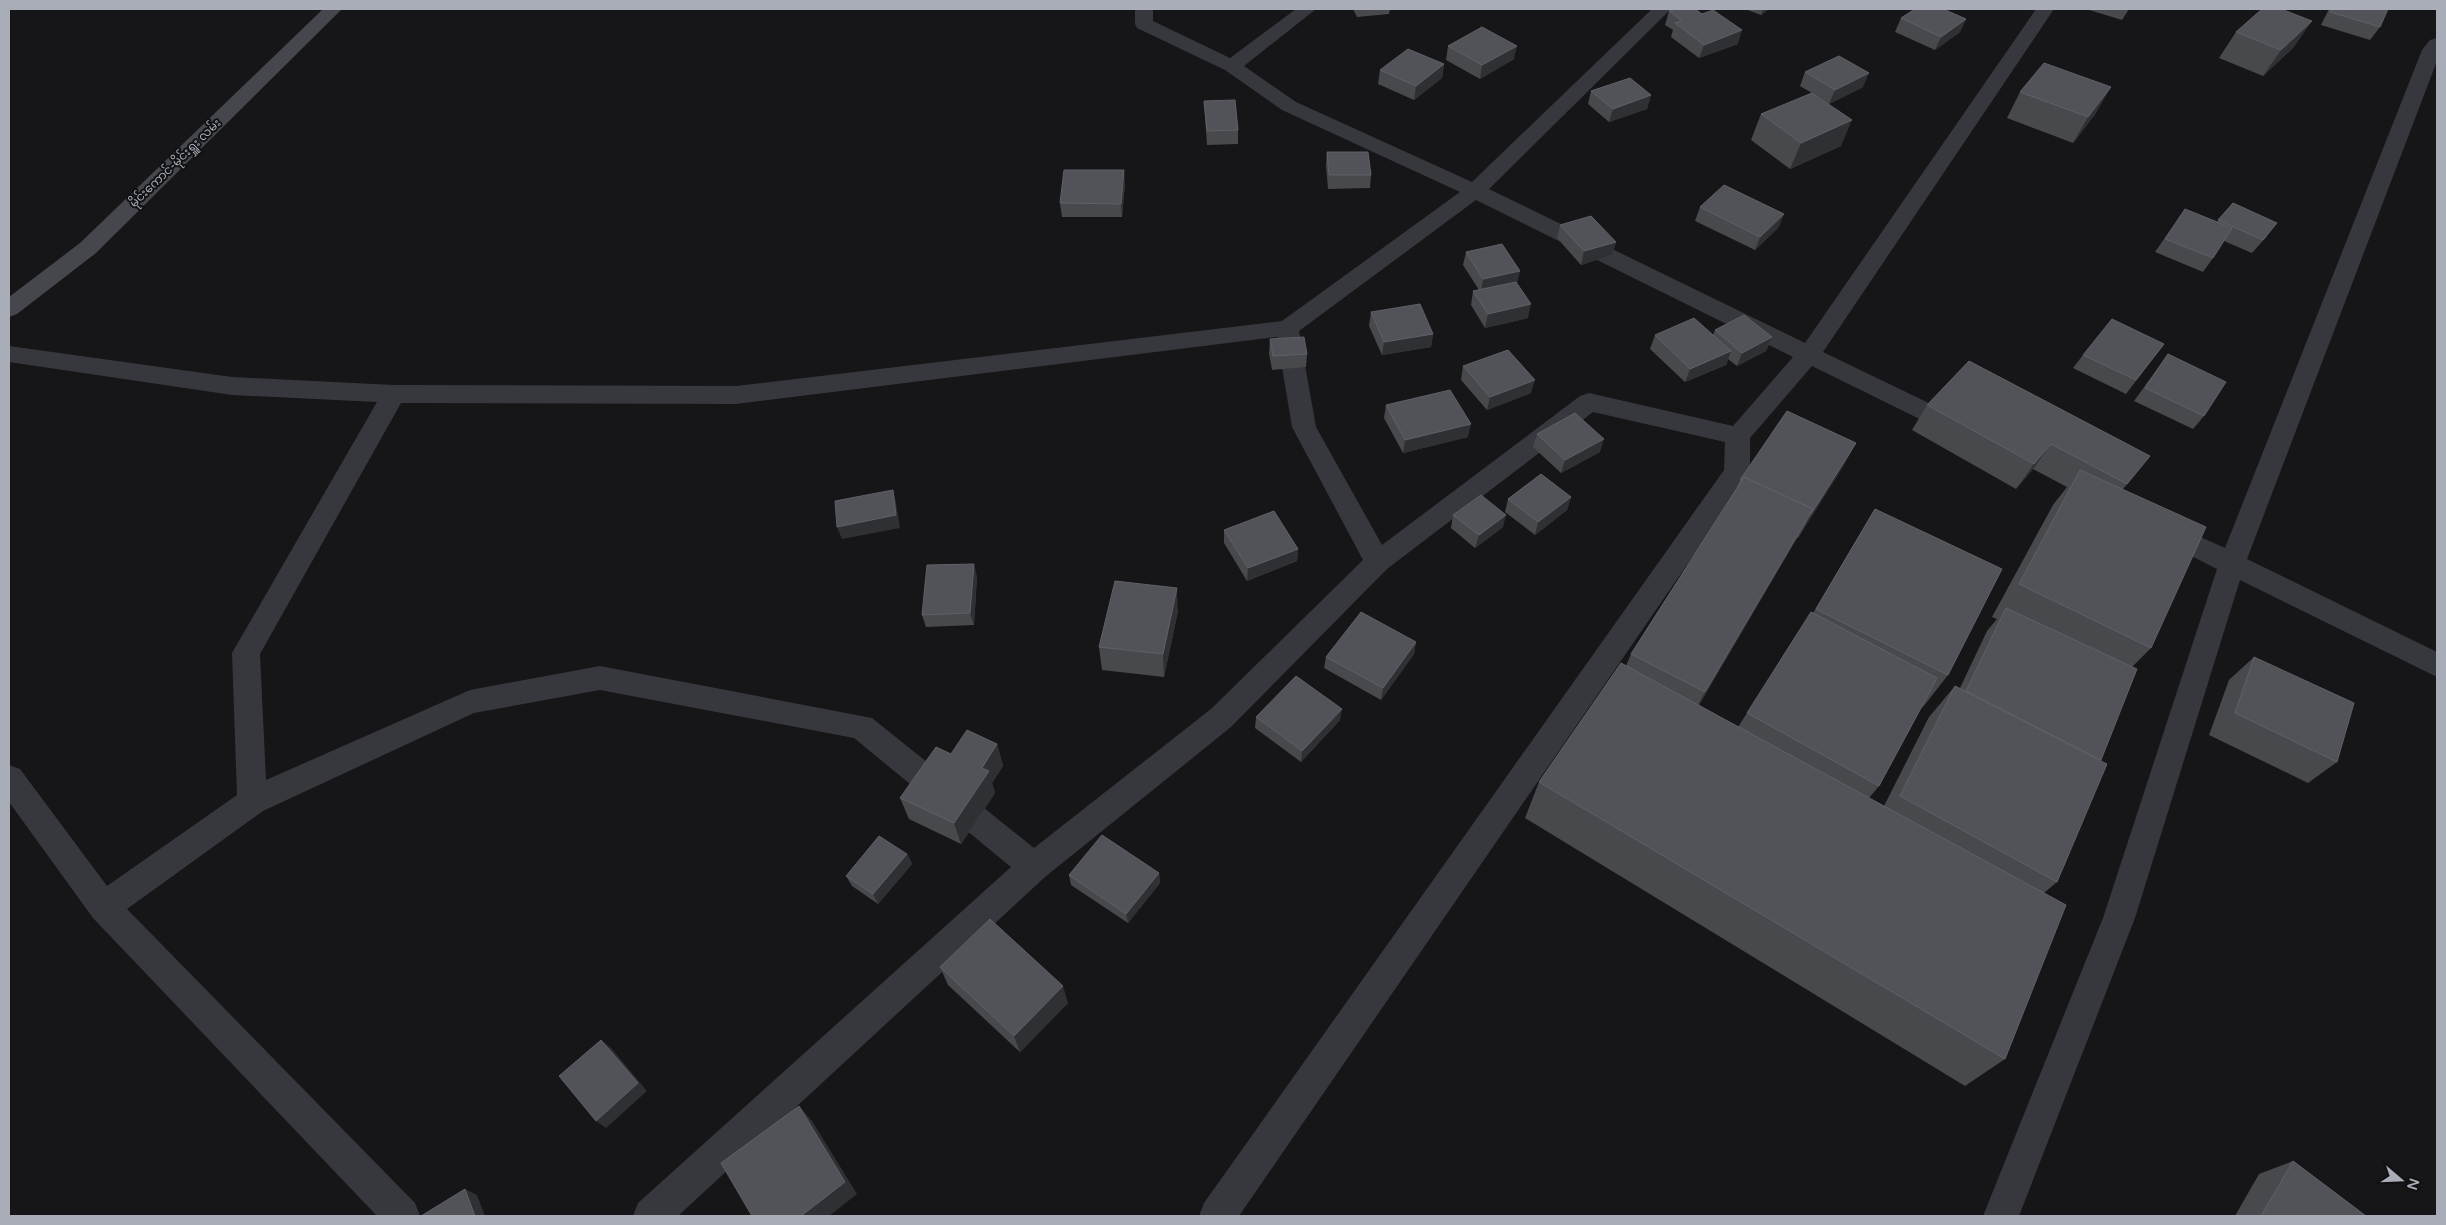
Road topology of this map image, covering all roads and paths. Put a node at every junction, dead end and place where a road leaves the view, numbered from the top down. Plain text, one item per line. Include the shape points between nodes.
1 (334, 9) edge
2 (1144, 9) edge
3 (1307, 9) edge
4 (1662, 9) edge
5 (2045, 9) edge
6 (2437, 44) edge
7 (1232, 66) junction
8 (1475, 191) junction
9 (9, 309) edge
10 (1288, 328) junction
11 (1810, 353) junction
12 (9, 354) edge
13 (394, 394) junction
14 (1738, 436) junction
15 (1977, 437) edge
16 (2144, 520) edge
17 (1378, 562) junction
18 (2232, 564) junction
19 (2437, 665) edge
20 (9, 778) edge
21 (252, 801) junction
22 (1034, 867) junction
23 (104, 907) junction
24 (402, 1216) edge
25 (651, 1216) edge
26 (1217, 1216) edge
27 (2001, 1216) edge

1 - 9 main road, မိုင်းကောင်-မိုင်းရှူး လမ်း via 88,248
2 - 7 street via 1144,24
3 - 7 street
4 - 8 street
5 - 11 street
6 - 18 street
7 - 8 street via 1289,106
8 - 10 street
8 - 11 street
10 - 13 street via 736,395
10 - 17 street via 1304,427
11 - 14 street
11 - 15 street
12 - 13 street via 232,386
13 - 21 street via 246,653
14 - 17 street via 1589,402
14 - 26 street via 1737,472
16 - 18 street
17 - 22 street via 1221,718
18 - 19 street
18 - 27 street via 2119,918
20 - 23 street
21 - 22 street via 470,702 600,678 862,727
21 - 23 street
22 - 25 street
23 - 24 street

